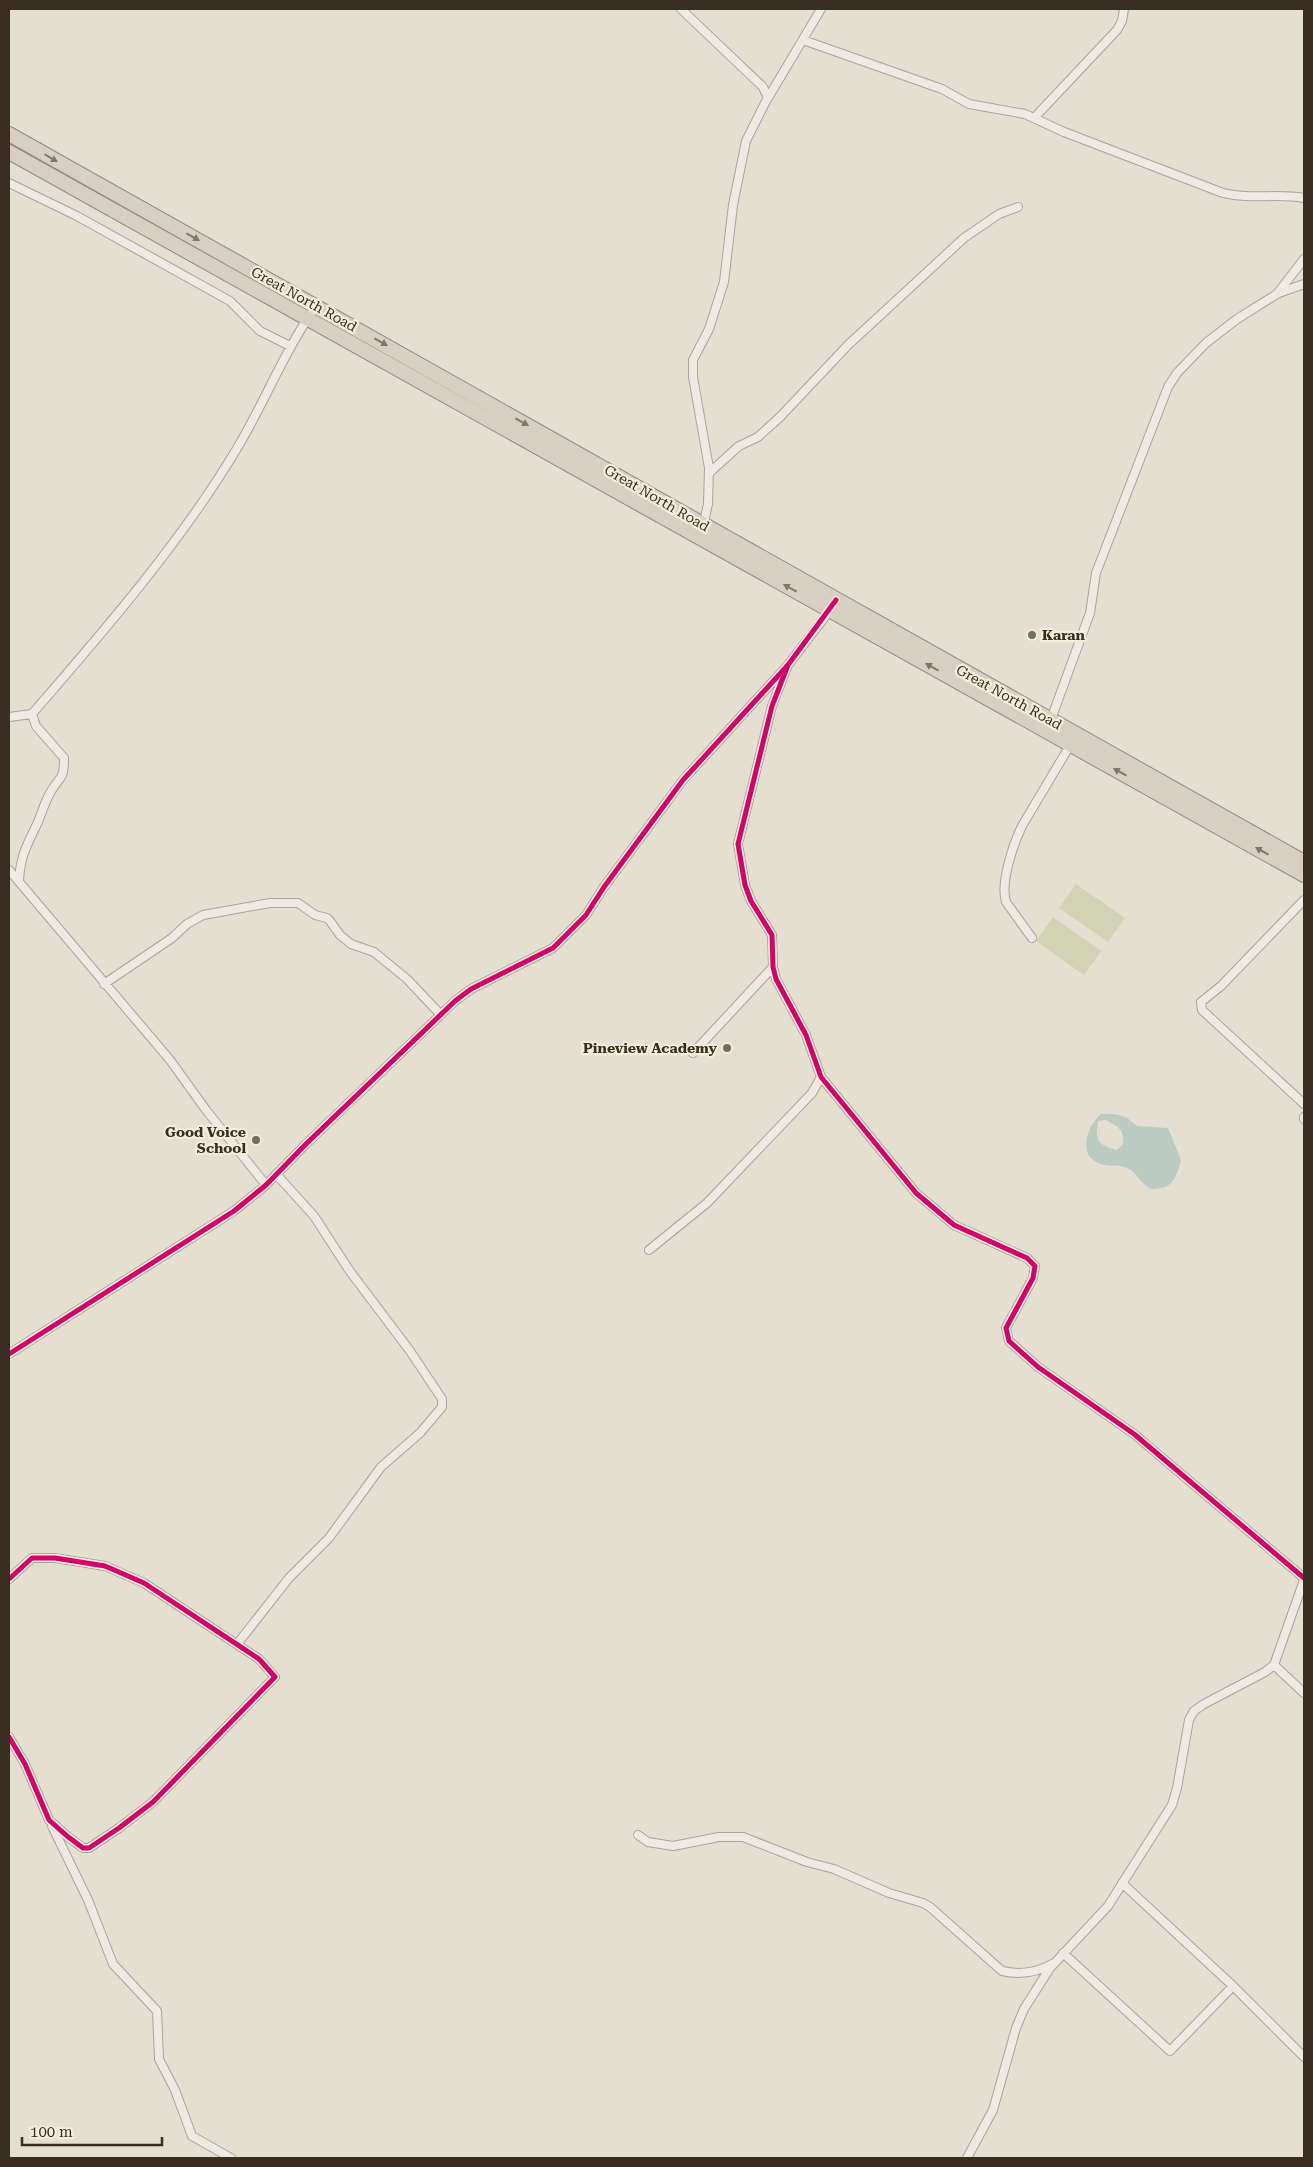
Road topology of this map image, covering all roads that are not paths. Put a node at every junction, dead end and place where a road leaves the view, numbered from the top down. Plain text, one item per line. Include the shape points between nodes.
1 (680, 9) edge
2 (821, 9) edge
3 (1124, 9) edge
4 (803, 40) junction
5 (768, 98) junction
6 (1034, 118) junction
7 (9, 134) edge
8 (9, 152) edge
9 (9, 183) edge
10 (1304, 198) edge
11 (1018, 207) dead end
12 (1304, 259) edge
13 (1304, 284) edge
14 (1277, 294) junction
15 (316, 306) junction
16 (307, 319) junction
17 (290, 346) junction
18 (708, 473) junction
19 (702, 531) junction
20 (833, 605) junction
21 (788, 665) junction
22 (32, 714) junction
23 (9, 717) edge
24 (1048, 726) junction
25 (1074, 739) junction
26 (1304, 862) edge
27 (9, 870) edge
28 (1304, 875) edge
29 (19, 881) junction
30 (1304, 900) edge
31 (1032, 938) dead end
32 (772, 967) junction
33 (104, 984) junction
34 (440, 1014) junction
35 (693, 1053) dead end
36 (821, 1077) junction
37 (1304, 1104) edge
38 (276, 1174) junction
39 (266, 1185) junction
40 (649, 1250) dead end
41 (9, 1354) edge
42 (9, 1579) edge
43 (1304, 1579) edge
44 (238, 1644) junction
45 (1274, 1665) junction
46 (1304, 1693) edge
47 (9, 1737) edge
48 (49, 1820) junction
49 (638, 1835) dead end
50 (1122, 1883) junction
51 (1063, 1953) junction
52 (1055, 1962) junction
53 (1234, 1986) junction
54 (1304, 2058) edge
55 (231, 2158) edge
56 (967, 2158) edge

1 - 5 street via 763,87
2 - 4 street
3 - 6 street via 1117,30
4 - 5 street
4 - 6 street via 942,89 969,104
5 - 18 street via 743,151 724,282 709,328 693,360
6 - 10 street via 1102,148 1223,193
7 -> 15 highway, Great North Road
8 - 16 highway, Great North Road
9 - 17 street via 77,216 230,302 260,331
11 - 18 street via 999,214 964,238 848,344 758,438 739,446
12 - 14 street
13 - 14 street
14 - 24 street via 1237,319 1206,344 1168,386 1096,573 1090,613
15 - 16 street
15 -> 19 highway, Great North Road
16 - 17 street
16 - 19 highway, Great North Road
17 - 22 street via 239,445 198,506 145,579
18 - 19 street via 708,504
19 - 20 highway, Great North Road
20 - 21 street
20 - 24 highway, Great North Road
21 - 32 street via 772,706 738,844 745,885 772,935
21 - 34 street via 687,776 586,915 567,936 536,958 471,989
22 - 23 street
22 - 29 street via 36,726 64,758 64,774 50,792 27,840
24 - 25 highway, Great North Road
25 - 26 highway, Great North Road
28 -> 25 highway, Great North Road
25 - 31 street via 1022,826 1006,880 1006,902
27 - 29 street
29 - 33 street
30 - 37 street via 1201,1002 1202,1010
32 - 35 street
32 - 36 street via 806,1036
33 - 34 street via 204,915 270,903 298,903 315,916 330,920 351,944 374,952 407,979
33 - 39 street via 170,1060
34 - 38 street
36 - 40 street via 812,1093 707,1203
36 - 43 street via 916,1193 954,1226 1027,1258 1035,1266 1034,1278 1006,1328 1009,1341 1044,1371 1141,1440
38 - 39 street
38 - 44 street via 314,1216 349,1270 410,1351 442,1399 442,1407 420,1433 381,1467 329,1538 289,1578
39 - 41 street via 234,1211
42 - 44 street via 32,1558 55,1558 105,1566 144,1583
43 - 45 street
44 - 48 street via 259,1658 275,1677 153,1802 88,1848 83,1848
45 - 46 street
45 - 50 street via 1194,1711 1189,1720 1172,1805
47 - 48 street via 25,1764
48 - 55 street via 88,1900 114,1964 157,2011 158,2059 175,2090 192,2136
49 - 52 street via 648,1842 674,1846 720,1836 743,1837 923,1903 1002,1971 1025,1973
50 - 51 street via 1103,1912
50 - 53 street
51 - 52 street
51 - 53 street via 1170,2051
52 - 56 street via 1019,2019 995,2105
53 - 54 street

